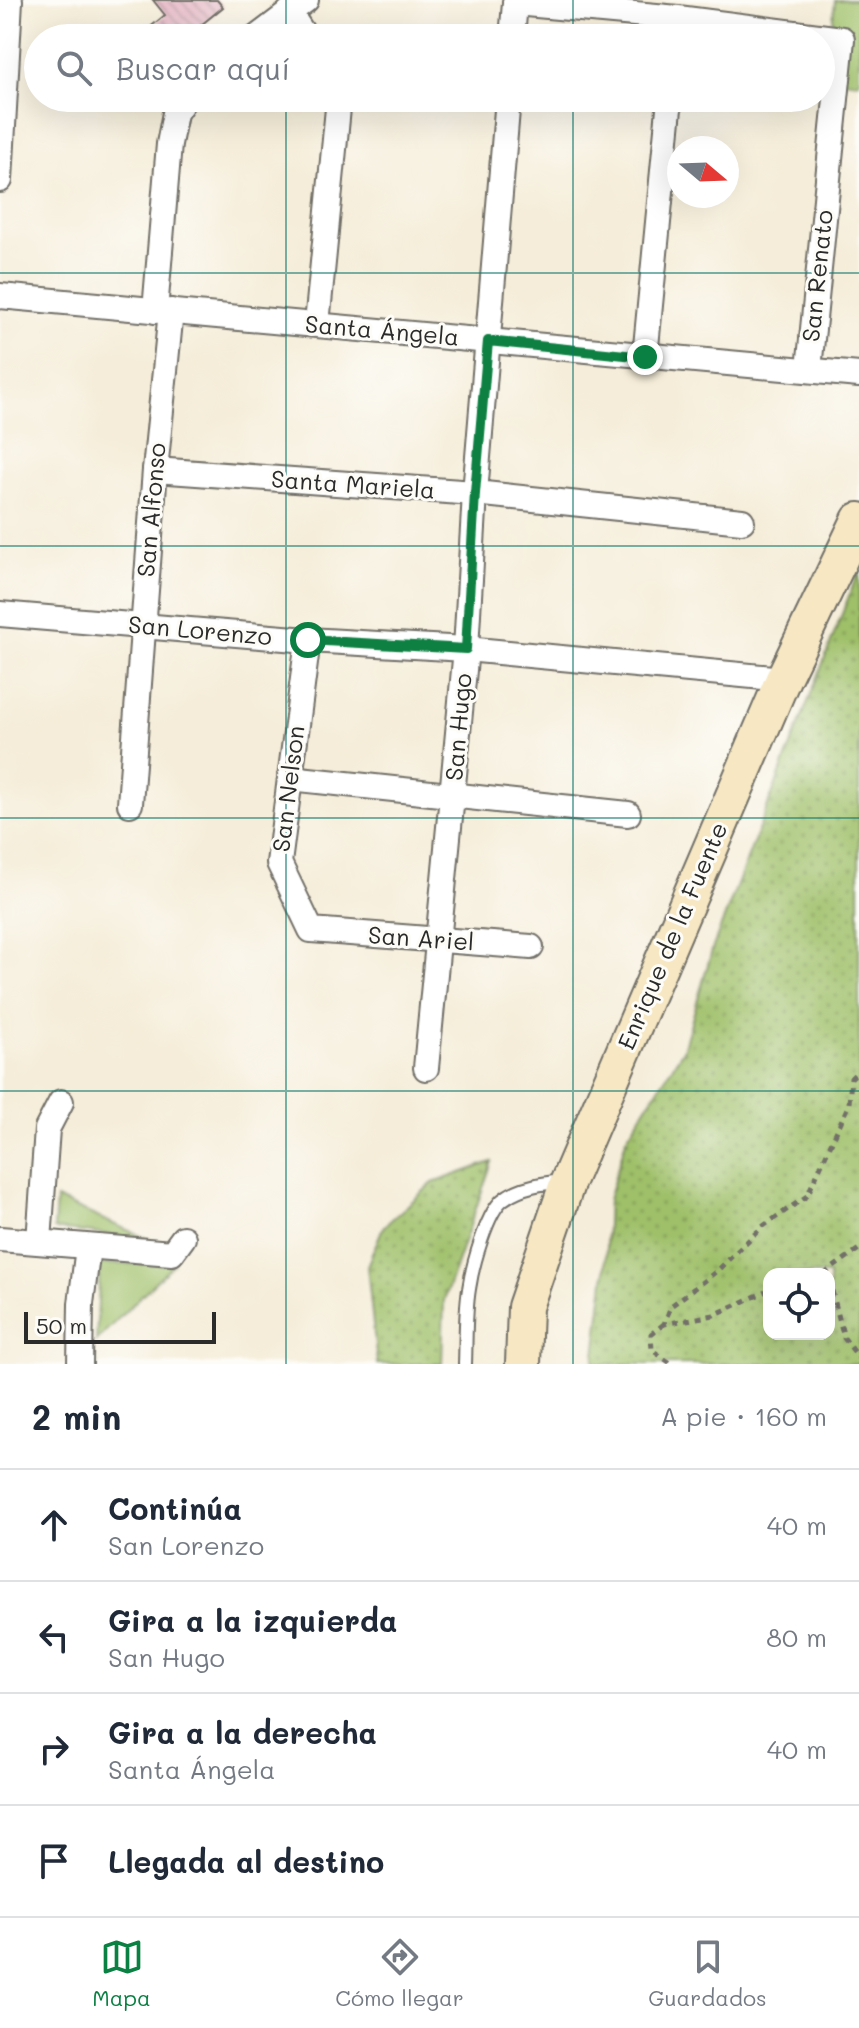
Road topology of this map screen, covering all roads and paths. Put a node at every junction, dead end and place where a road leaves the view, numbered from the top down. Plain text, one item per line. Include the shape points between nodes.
1 (10, 0) edge
2 (514, 2) edge
3 (297, 6) edge
4 (678, 19) edge
5 (274, 24) edge
6 (513, 24) edge
7 (718, 24) edge
8 (835, 39) edge
9 (176, 112) edge
10 (338, 112) edge
11 (507, 112) edge
12 (669, 112) edge
13 (0, 180) edge
14 (0, 296) edge
15 (163, 311) junction
16 (317, 324) junction
17 (488, 341) junction
18 (645, 357) junction
19 (809, 369) junction
20 (859, 375) edge
21 (155, 470) junction
22 (475, 493) junction
23 (859, 520) edge
24 (742, 521) dead end
25 (0, 614) edge
26 (143, 626) junction
27 (308, 640) junction
28 (466, 649) junction
29 (783, 679) junction
30 (290, 778) junction
31 (454, 794) junction
32 (130, 804) dead end
33 (628, 814) dead end
34 (311, 930) joint
35 (440, 940) junction
36 (531, 947) dead end
37 (426, 1068) dead end
38 (859, 1070) edge
39 (61, 1102) dead end
40 (568, 1181) junction
41 (183, 1238) dead end
42 (0, 1239) edge
43 (39, 1241) junction
44 (88, 1247) junction
45 (859, 1249) edge
46 (835, 1268) edge
47 (763, 1293) edge
48 (835, 1305) edge
49 (664, 1324) junction
50 (859, 1358) edge
51 (80, 1364) edge
52 (465, 1364) edge
53 (523, 1364) edge
54 (672, 1364) edge

1 - 13 street
2 - 4 street
2 - 6 street
3 - 5 street
4 - 7 street, San Renato
8 - 19 street, San Renato via 847,40
9 - 15 street, San Alfonso via 169,144
10 - 16 street
11 - 17 street, San Hugo
12 - 18 street
14 - 15 street, Santa Ángela
15 - 16 street, Santa Ángela
15 - 21 street, San Alfonso
16 - 17 street, Santa Ángela
17 - 18 street, Santa Ángela
17 - 22 street, San Hugo
18 - 19 street, Santa Ángela
19 - 20 street, Santa Ángela
21 - 22 street, Santa Mariela
21 - 26 street, San Alfonso
22 - 24 street, Santa Mariela
22 - 28 street, San Hugo
23 - 29 main road, Enrique de la Fuente
25 - 26 street, San Lorenzo
26 - 27 street, San Lorenzo
26 - 32 street, San Alfonso
27 - 28 street, San Lorenzo
27 - 30 street, San Nelson
28 - 29 street, San Lorenzo
28 - 31 street, San Hugo
29 - 40 main road, Enrique de la Fuente
30 - 31 street
30 - 34 street, San Nelson via 279,863
31 - 33 street
31 - 35 street, San Hugo
34 - 35 street, San Ariel
35 - 36 street, San Ariel
35 - 37 street, San Hugo
38 - 49 path via 851,1078 849,1104 807,1196 762,1227 671,1306
39 - 43 street via 47,1129
40 - 52 lane via 516,1192 491,1214 469,1288
40 - 53 main road, Enrique de la Fuente via 525,1307
41 - 44 street via 172,1253
42 - 43 street
43 - 44 street
44 - 51 street
45 - 46 path
47 - 49 path via 714,1315
48 - 50 path via 844,1338
49 - 54 path via 651,1334 652,1350

